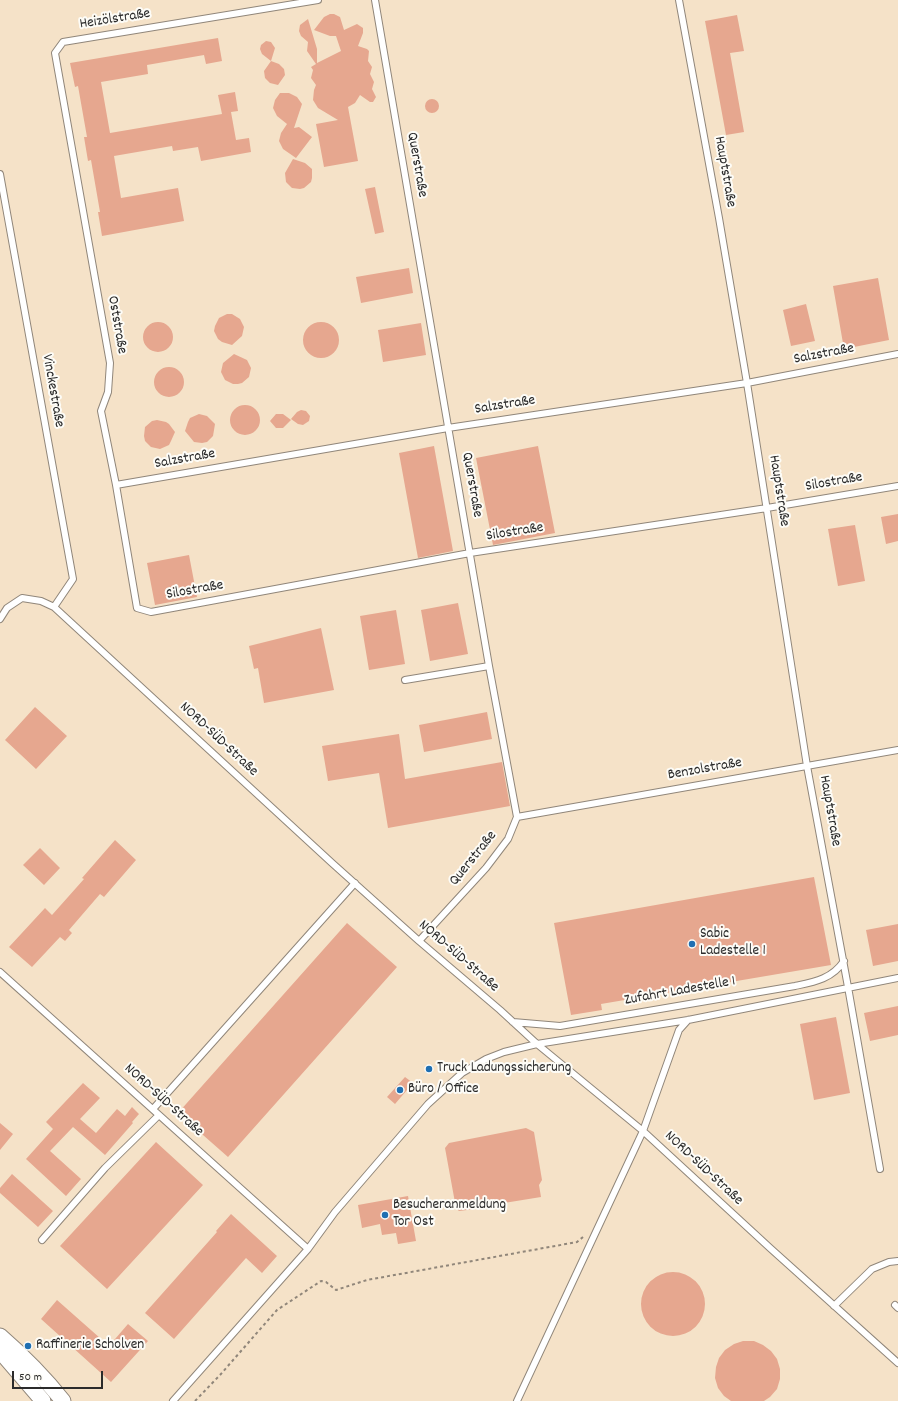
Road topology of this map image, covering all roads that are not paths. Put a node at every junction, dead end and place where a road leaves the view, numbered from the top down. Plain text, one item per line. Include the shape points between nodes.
1 (318, 0) edge
2 (375, 0) edge
3 (679, 0) edge
4 (60, 46) joint
5 (0, 174) edge
6 (898, 354) edge
7 (747, 382) junction
8 (448, 428) junction
9 (116, 485) junction
10 (898, 486) edge
11 (768, 508) junction
12 (470, 553) junction
13 (54, 607) junction
14 (137, 608) joint
15 (0, 618) edge
16 (489, 666) junction
17 (405, 680) dead end
18 (898, 750) edge
19 (807, 766) junction
20 (517, 817) junction
21 (355, 883) junction
22 (419, 941) junction
23 (844, 962) junction
24 (0, 972) edge
25 (898, 978) edge
26 (848, 987) junction
27 (688, 1020) junction
28 (513, 1022) junction
29 (537, 1044) junction
30 (153, 1109) junction
31 (159, 1115) junction
32 (643, 1131) junction
33 (880, 1169) dead end
34 (42, 1240) dead end
35 (308, 1249) junction
36 (898, 1261) edge
37 (834, 1306) junction
38 (0, 1336) edge
39 (0, 1351) edge
40 (898, 1363) edge
41 (43, 1401) edge
42 (63, 1401) edge
43 (173, 1401) edge
44 (517, 1401) edge

1 - 4 lane, Heizölstraße via 63,42
2 - 8 lane, Querstraße
3 - 7 lane, Hauptstraße
4 - 9 lane, Oststraße via 55,53 110,363 108,392 101,411
5 - 13 lane, Vinckestraße via 73,579
6 - 7 lane, Salzstraße
7 - 8 lane, Salzstraße
7 - 11 lane, Hauptstraße
8 - 9 lane, Salzstraße
8 - 12 lane, Querstraße
9 - 14 lane, Oststraße
10 - 11 lane, Silostraße
11 - 12 lane, Silostraße
11 - 19 lane, Hauptstraße
12 - 14 lane, Silostraße via 152,612
12 - 16 lane, Querstraße
13 - 15 lane, NORD-SÜD-Straße via 41,601 22,598 7,608
13 - 21 lane, NORD-SÜD-Straße
16 - 17 lane
16 - 20 lane, Querstraße
18 - 19 lane, Benzolstraße
19 - 20 lane, Benzolstraße
19 - 23 lane, Hauptstraße
20 - 22 lane, Querstraße via 508,839 486,868
21 - 22 lane, NORD-SÜD-Straße
21 - 30 lane
22 - 28 lane, NORD-SÜD-Straße
23 - 26 lane, Hauptstraße
23 - 28 lane, Zufahrt Ladestelle 1 via 831,975 815,982 795,986 560,1026
24 - 30 lane, NORD-SÜD-Straße
25 - 26 lane
26 - 27 lane
26 - 33 lane, Hauptstraße
27 - 29 lane
27 - 32 lane via 679,1030
28 - 29 lane, NORD-SÜD-Straße
29 - 32 lane, NORD-SÜD-Straße
29 - 35 lane via 504,1052 462,1073 428,1104 334,1212
30 - 31 lane, NORD-SÜD-Straße
31 - 34 lane via 104,1168
31 - 35 lane, NORD-SÜD-Straße
32 - 37 lane, NORD-SÜD-Straße
32 - 44 lane
35 - 43 lane
36 - 37 lane via 872,1268
37 - 40 lane, NORD-SÜD-Straße
38 - 42 street via 23,1355
39 - 41 street

